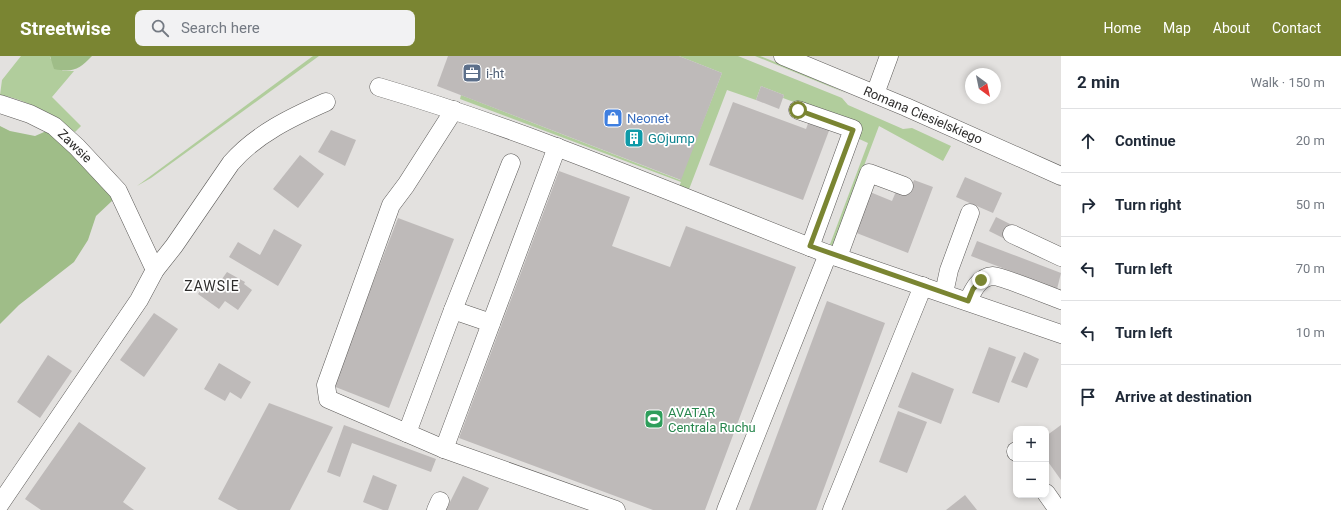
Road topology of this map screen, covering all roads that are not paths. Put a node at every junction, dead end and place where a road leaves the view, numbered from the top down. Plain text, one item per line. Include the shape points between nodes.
1 (783, 56) edge
2 (889, 56) edge
3 (379, 87) dead end
4 (874, 94) junction
5 (326, 102) dead end
6 (0, 104) edge
7 (454, 110) junction
8 (798, 110) dead end
9 (557, 147) junction
10 (511, 164) dead end
11 (1060, 171) edge
12 (904, 186) dead end
13 (970, 212) dead end
14 (1012, 234) dead end
15 (810, 246) junction
16 (833, 255) junction
17 (1061, 257) edge
18 (155, 270) junction
19 (923, 286) junction
20 (944, 293) junction
21 (1061, 300) edge
22 (968, 301) junction
23 (452, 310) junction
24 (491, 323) junction
25 (1061, 334) edge
26 (407, 433) junction
27 (444, 449) junction
28 (1049, 498) edge
29 (0, 504) edge
30 (616, 510) edge
31 (726, 510) edge
32 (832, 510) edge
33 (1058, 510) edge

1 - 4 street, Romana Ciesielskiego
2 - 4 street
3 - 7 street
4 - 11 street, Romana Ciesielskiego
5 - 18 street via 289,119 252,143 236,157
6 - 18 street, Zawsie via 30,114 54,126 77,147 118,191
7 - 9 street
7 - 26 street via 391,205 326,385 328,399
8 - 15 street via 853,130
9 - 15 street
9 - 24 street
10 - 23 street
12 - 16 street via 869,173
13 - 20 street via 949,270
14 - 17 street
15 - 16 street
16 - 19 street
16 - 31 street
18 - 29 street via 139,300
19 - 20 street
19 - 32 street
20 - 22 street
21 - 22 street via 994,276 981,280 973,289
22 - 25 street
23 - 24 street
23 - 26 street
24 - 27 street
26 - 27 street
27 - 30 street
28 - 33 street

